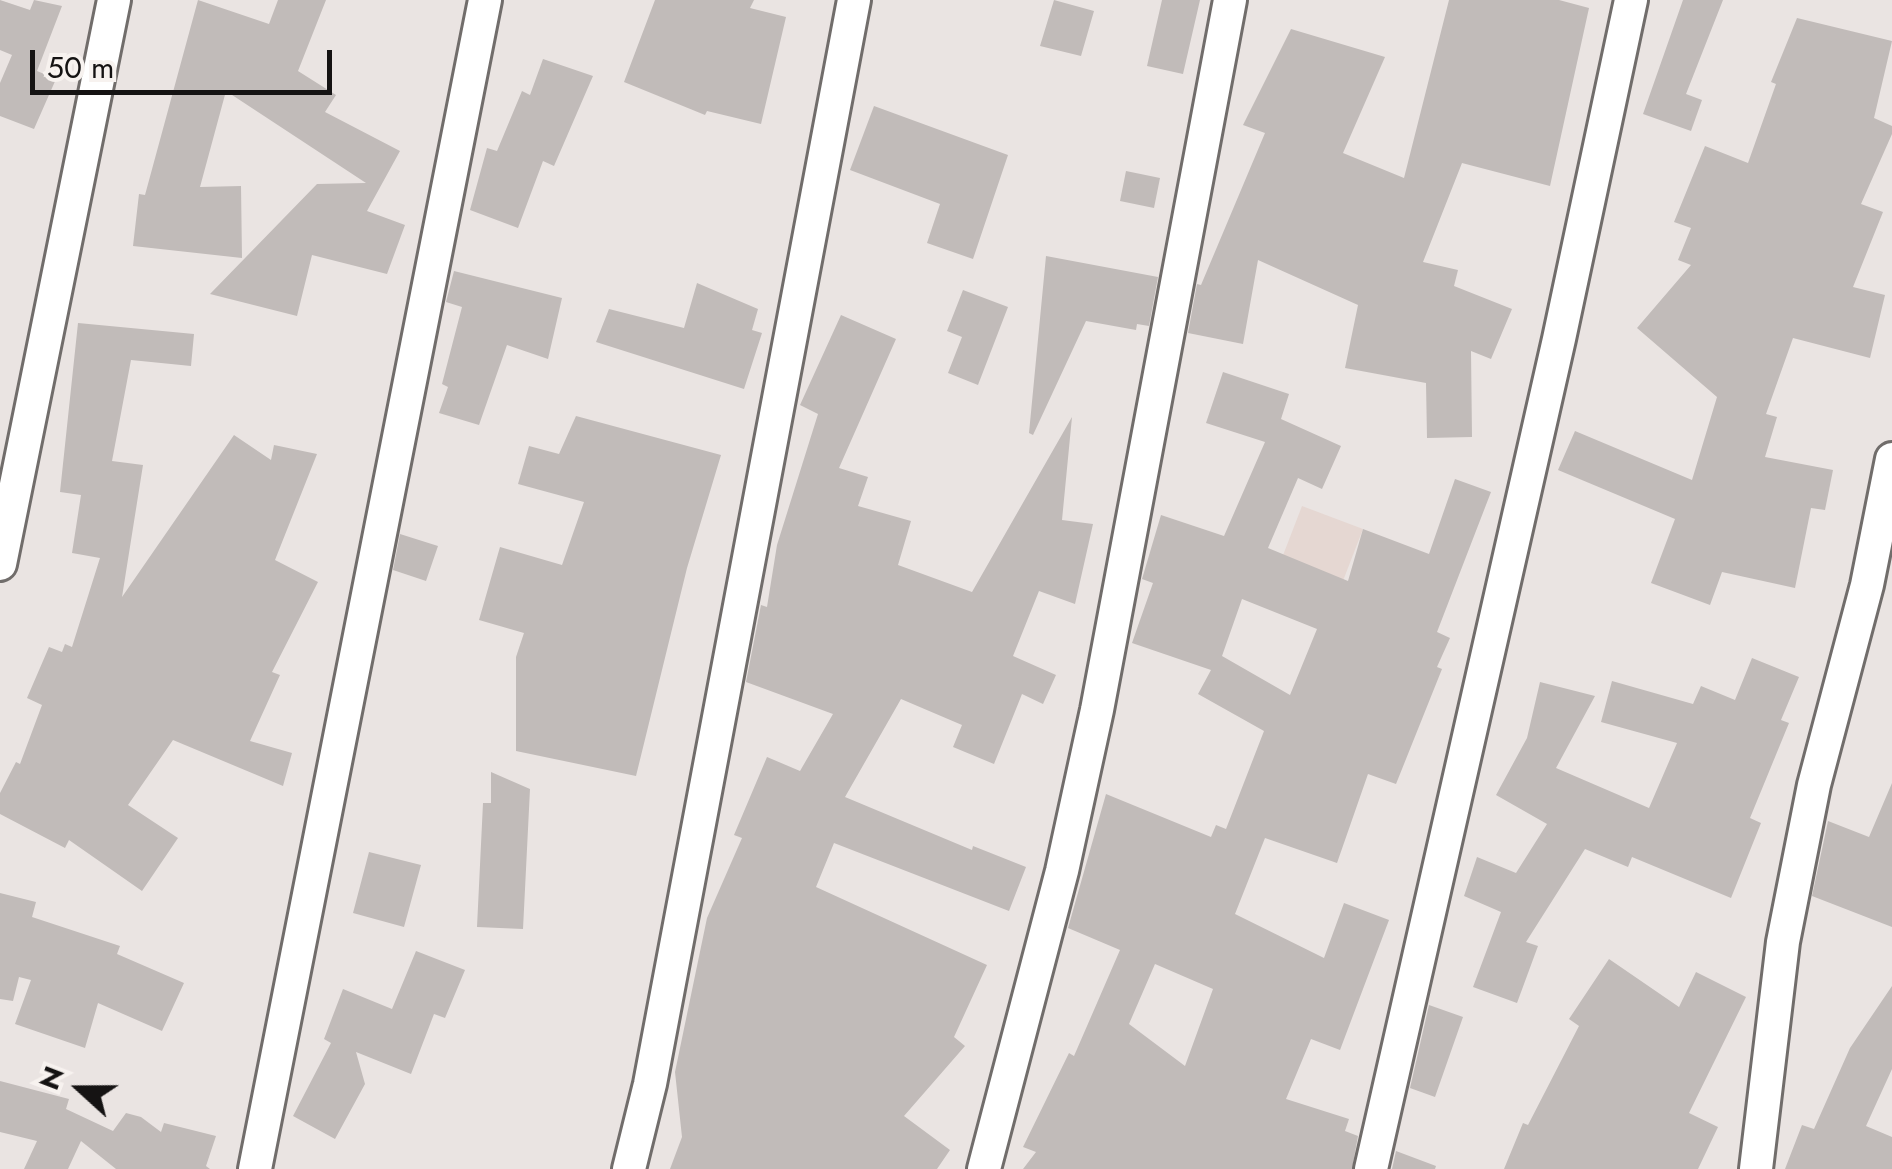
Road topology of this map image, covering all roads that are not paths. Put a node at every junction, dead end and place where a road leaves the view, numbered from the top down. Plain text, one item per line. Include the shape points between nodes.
1 (114, 0) edge
2 (485, 0) edge
3 (854, 0) edge
4 (1230, 0) edge
5 (1631, 0) edge
6 (1892, 460) edge
7 (0, 564) edge
8 (255, 1169) edge
9 (629, 1169) edge
10 (984, 1169) edge
11 (1370, 1169) edge
12 (1756, 1169) edge

1 - 7 street
2 - 8 street
3 - 9 street
4 - 10 street via 1097,710
5 - 11 street
6 - 12 street via 1783,942

